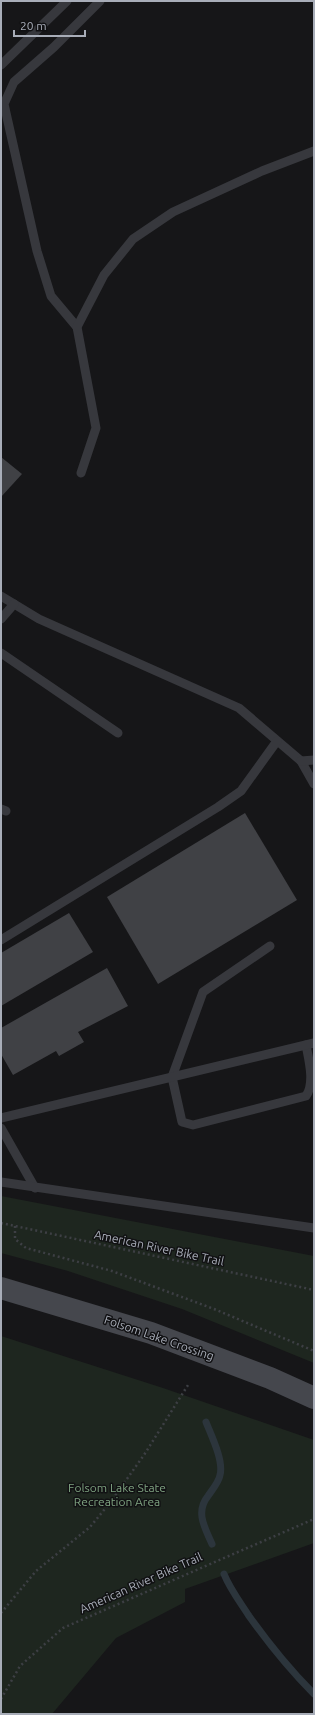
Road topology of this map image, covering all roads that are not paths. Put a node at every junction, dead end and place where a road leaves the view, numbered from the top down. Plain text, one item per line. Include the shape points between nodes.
1 (67, 1) edge
2 (100, 1) edge
3 (1, 65) edge
4 (314, 151) edge
5 (77, 327) junction
6 (81, 473) dead end
7 (1, 596) edge
8 (14, 604) junction
9 (1, 619) edge
10 (1, 653) edge
11 (118, 733) dead end
12 (277, 740) junction
13 (314, 760) edge
14 (301, 761) junction
15 (314, 784) edge
16 (1, 940) edge
17 (270, 946) dead end
18 (310, 1044) edge
19 (172, 1077) junction
20 (1, 1118) edge
21 (1, 1128) edge
22 (1, 1182) edge
23 (35, 1188) junction
24 (314, 1228) edge
25 (1, 1288) edge
26 (314, 1398) edge

1 - 3 lane
2 - 5 lane via 14,82 4,104 37,251 52,296
4 - 5 lane via 262,171 173,212 133,239 104,275
5 - 6 lane via 96,428
7 - 8 lane
8 - 9 lane
8 - 12 lane via 39,619 239,708
10 - 11 lane
12 - 14 lane
12 - 16 lane via 241,792
13 - 14 lane
14 - 15 lane
17 - 19 lane via 203,992
18 - 19 lane
18 - 19 lane via 314,1084 306,1096 193,1125 182,1122
19 - 20 lane
21 - 23 lane
22 - 23 lane
23 - 24 lane
25 - 26 main road, Folsom Lake Crossing via 151,1333 270,1378

